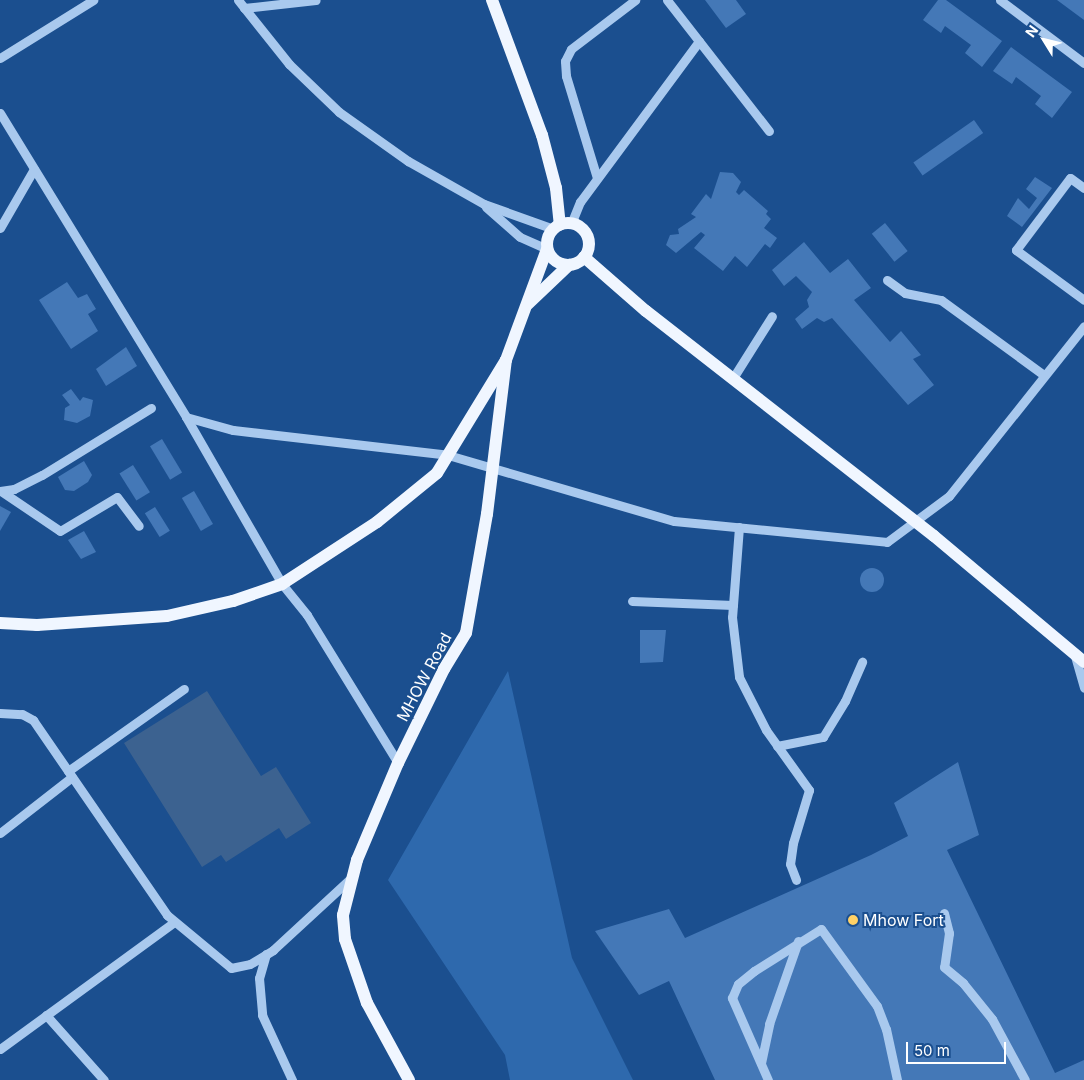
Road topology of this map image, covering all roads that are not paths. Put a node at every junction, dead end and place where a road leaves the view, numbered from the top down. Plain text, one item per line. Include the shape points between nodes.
1 (93, 0) edge
2 (238, 0) edge
3 (316, 0) edge
4 (492, 0) edge
5 (635, 0) edge
6 (668, 0) edge
7 (1000, 0) edge
8 (244, 8) junction
9 (699, 40) junction
10 (0, 58) edge
11 (1084, 62) edge
12 (0, 113) edge
13 (769, 132) dead end
14 (34, 169) junction
15 (598, 178) junction
16 (1084, 188) edge
17 (484, 204) junction
18 (562, 226) junction
19 (0, 228) edge
20 (547, 249) junction
21 (584, 257) junction
22 (569, 265) junction
23 (887, 280) dead end
24 (1084, 300) edge
25 (528, 304) junction
26 (772, 316) dead end
27 (1084, 326) edge
28 (506, 360) junction
29 (1044, 375) junction
30 (733, 378) junction
31 (151, 408) dead end
32 (186, 417) junction
33 (448, 455) junction
34 (492, 465) junction
35 (0, 491) edge
36 (914, 520) junction
37 (139, 526) dead end
38 (739, 527) junction
39 (282, 584) junction
40 (632, 601) dead end
41 (733, 605) junction
42 (0, 623) edge
43 (1080, 659) edge
44 (862, 662) dead end
45 (1084, 688) edge
46 (184, 689) dead end
47 (0, 713) edge
48 (777, 746) junction
49 (398, 763) junction
50 (70, 774) junction
51 (0, 833) edge
52 (352, 878) junction
53 (796, 880) dead end
54 (944, 913) dead end
55 (174, 922) junction
56 (798, 942) junction
57 (266, 954) junction
58 (46, 1015) junction
59 (0, 1049) edge
60 (761, 1063) junction
61 (104, 1080) edge
62 (292, 1080) edge
63 (409, 1080) edge
64 (768, 1080) edge
65 (897, 1080) edge
66 (1025, 1080) edge

1 - 10 street
2 - 8 street
3 - 8 street
4 - 18 main road via 542,135
5 - 15 street via 571,49 565,60 566,76
6 - 9 street
7 - 11 street
8 - 17 street via 290,64 339,112 408,161
9 - 13 street
9 - 15 street
12 - 14 street
14 - 19 street
14 - 32 street
15 - 18 street
16 - 24 street via 1070,178 1016,250
17 - 18 street
17 - 20 street via 520,237
18 - 20 main road
18 - 21 main road via 587,237
20 - 22 main road via 558,263
20 - 25 main road
21 - 22 main road
21 - 30 main road
22 - 25 main road
23 - 29 street via 905,293 941,300
25 - 28 main road
26 - 30 street
27 - 29 street
28 - 33 main road
28 - 34 main road, MHOW Road
29 - 36 street via 949,496
30 - 36 main road
31 - 35 street via 42,475
32 - 33 street via 280,437
32 - 39 street
33 - 34 street
33 - 39 main road via 437,473 377,522
34 - 38 street via 674,521
34 - 49 main road, MHOW Road via 466,633 444,668
35 - 37 street via 60,531 118,497
36 - 38 street via 887,542
36 - 43 main road
38 - 41 street
39 - 42 main road via 167,616 37,625
39 - 49 street via 307,615
40 - 41 street
41 - 48 street via 739,677 750,703
43 - 45 street
44 - 48 street via 823,737
46 - 50 street
47 - 50 street via 22,714 33,720
48 - 53 street via 809,790 793,843 790,864
49 - 52 main road, MHOW Road
50 - 51 street
50 - 55 street
52 - 57 street
52 - 63 main road, MHOW Road via 343,915 352,964 367,1003
54 - 66 street via 949,933 944,967 963,983 992,1018
55 - 57 street via 231,968 250,964
55 - 58 street
56 - 60 street via 770,1024
56 - 60 street via 743,980 732,998
56 - 65 street via 821,928 832,939 876,1006 886,1029
57 - 62 street via 260,978 262,1015
58 - 59 street
58 - 61 street
60 - 64 street

